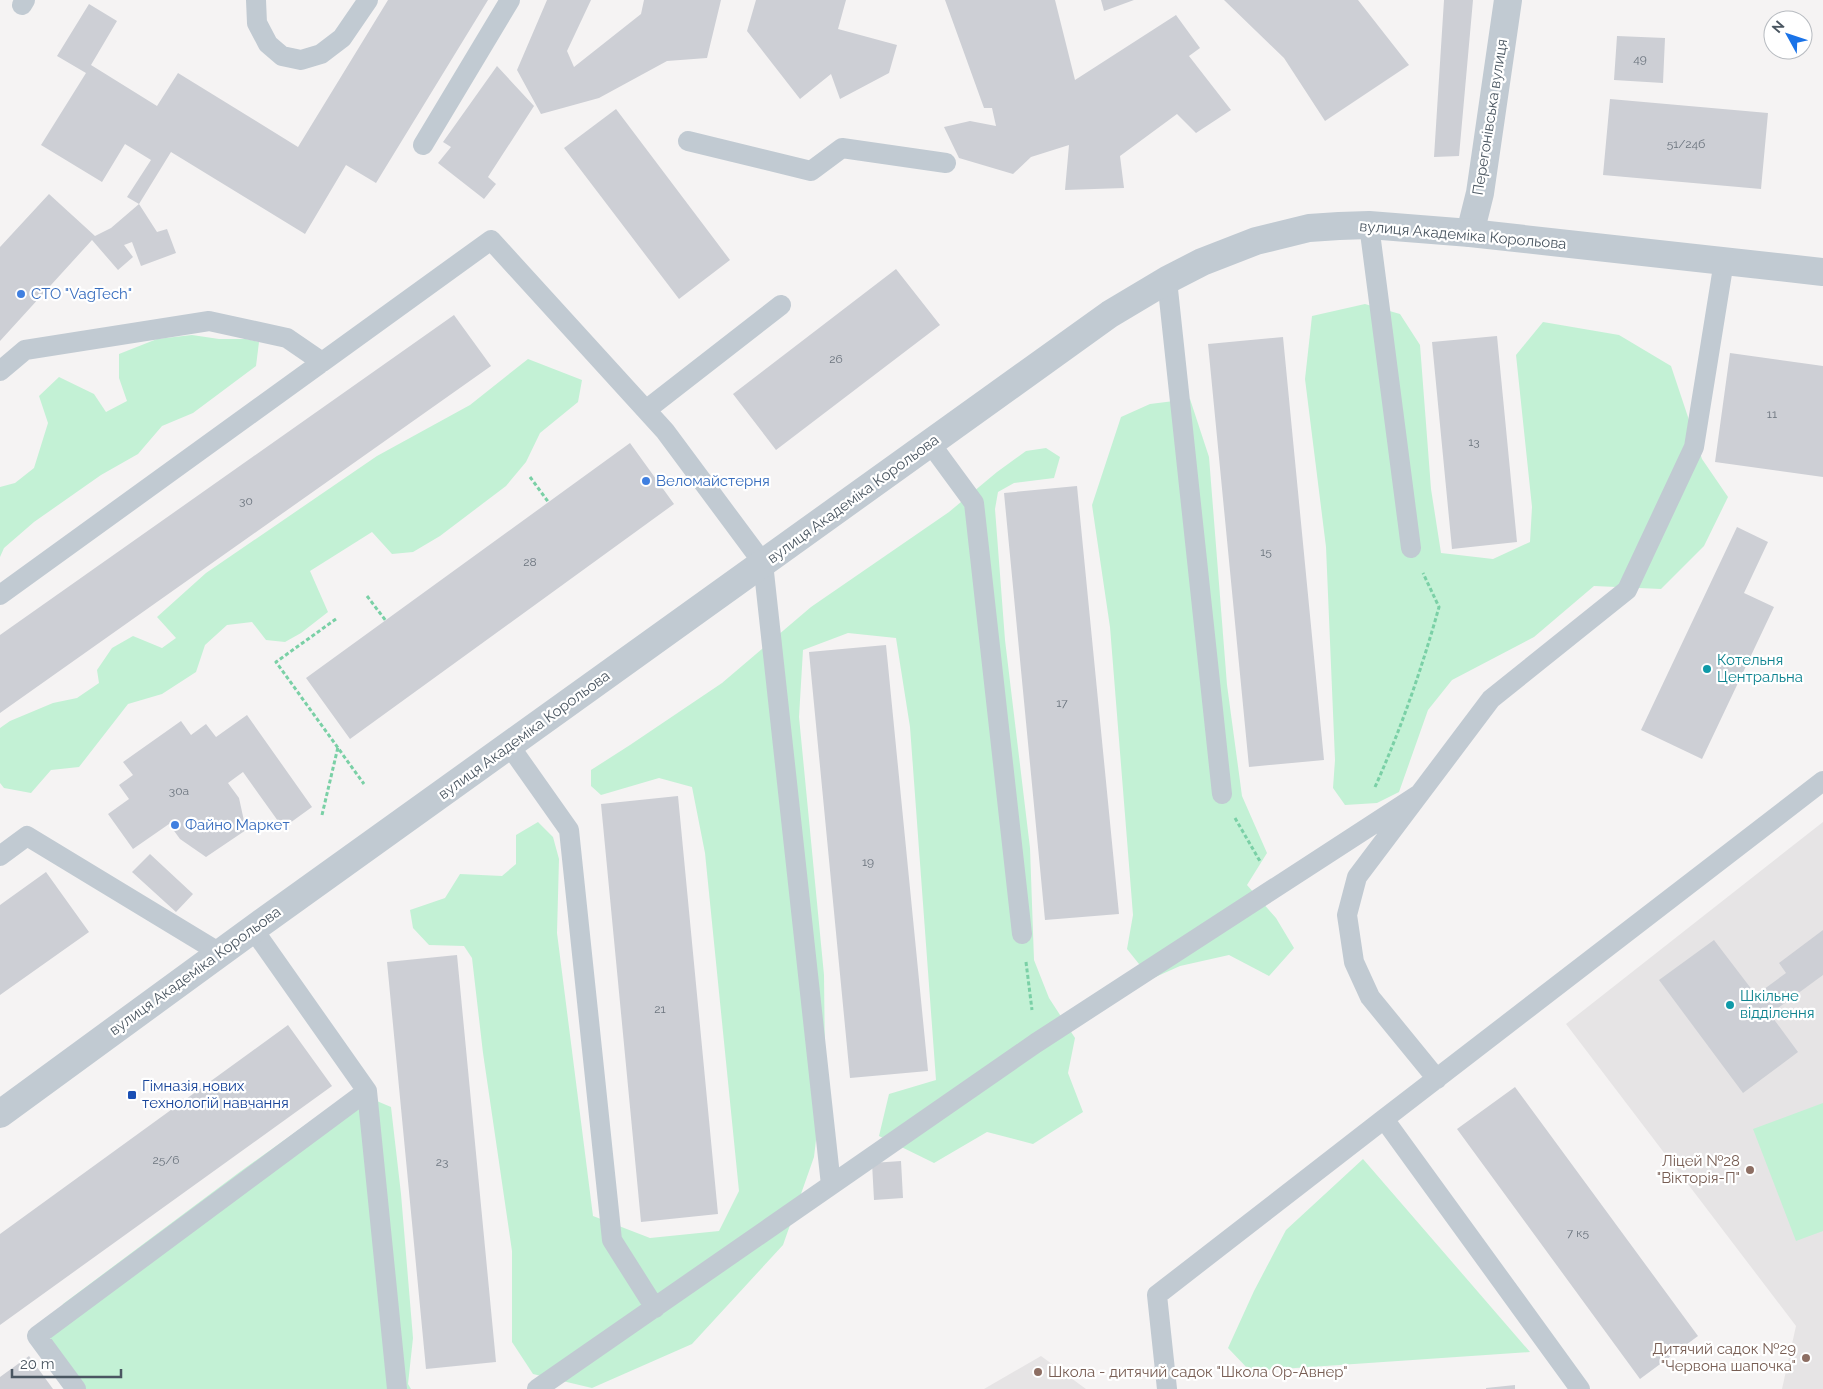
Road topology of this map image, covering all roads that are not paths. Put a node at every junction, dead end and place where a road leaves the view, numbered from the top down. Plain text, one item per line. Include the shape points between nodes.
1 (256, 0) edge
2 (368, 0) edge
3 (510, 0) edge
4 (1508, 0) edge
5 (688, 140) dead end
6 (423, 145) dead end
7 (946, 163) dead end
8 (1369, 225) junction
9 (1470, 233) junction
10 (1724, 261) junction
11 (1823, 272) edge
12 (1167, 280) junction
13 (781, 304) dead end
14 (322, 362) junction
15 (0, 371) edge
16 (646, 410) junction
17 (930, 443) junction
18 (1411, 548) road end
19 (763, 563) junction
20 (0, 595) edge
21 (509, 746) junction
22 (1823, 781) edge
23 (1222, 794) road end
24 (1418, 795) junction
25 (0, 856) edge
26 (253, 929) junction
27 (1022, 934) road end
28 (220, 952) junction
29 (1437, 1079) junction
30 (367, 1091) junction
31 (0, 1114) edge
32 (1384, 1119) junction
33 (831, 1185) junction
34 (655, 1308) junction
35 (1577, 1387) edge
36 (76, 1389) edge
37 (397, 1389) edge
38 (537, 1389) edge
39 (1166, 1389) edge

1 - 2 lane via 257,23 268,44 282,56 301,60 321,54 342,38
3 - 6 lane
4 - 9 street, Перегонівська вулиця via 1480,193
5 - 7 lane via 811,171 842,148
8 - 9 street, вулиця Академіка Корольова
8 - 12 street, вулиця Академіка Корольова via 1309,228 1256,241
8 - 18 lane
9 - 10 street, вулиця Академіка Корольова
10 - 11 street, вулиця Академіка Корольова
10 - 24 lane via 1694,448 1627,590 1491,699
12 - 17 street, вулиця Академіка Корольова via 1110,314
12 - 23 lane
13 - 16 lane
14 - 15 lane via 287,338 209,321 25,350
14 - 16 lane via 491,240
14 - 20 lane
16 - 19 lane
17 - 19 street, вулиця Академіка Корольова
17 - 27 lane via 974,503
19 - 21 street, вулиця Академіка Корольова
19 - 33 lane
21 - 26 street, вулиця Академіка Корольова
21 - 34 lane via 569,830 612,1240
22 - 29 lane
24 - 29 lane via 1357,877 1347,916 1354,962 1370,997
24 - 33 lane via 1036,1043
25 - 28 lane via 27,836
26 - 28 street, вулиця Академіка Корольова
26 - 30 lane
28 - 31 street, вулиця Академіка Корольова
29 - 32 lane
30 - 36 lane via 38,1336
30 - 37 lane
32 - 35 lane
32 - 39 lane via 1157,1295
33 - 34 lane
34 - 38 lane

